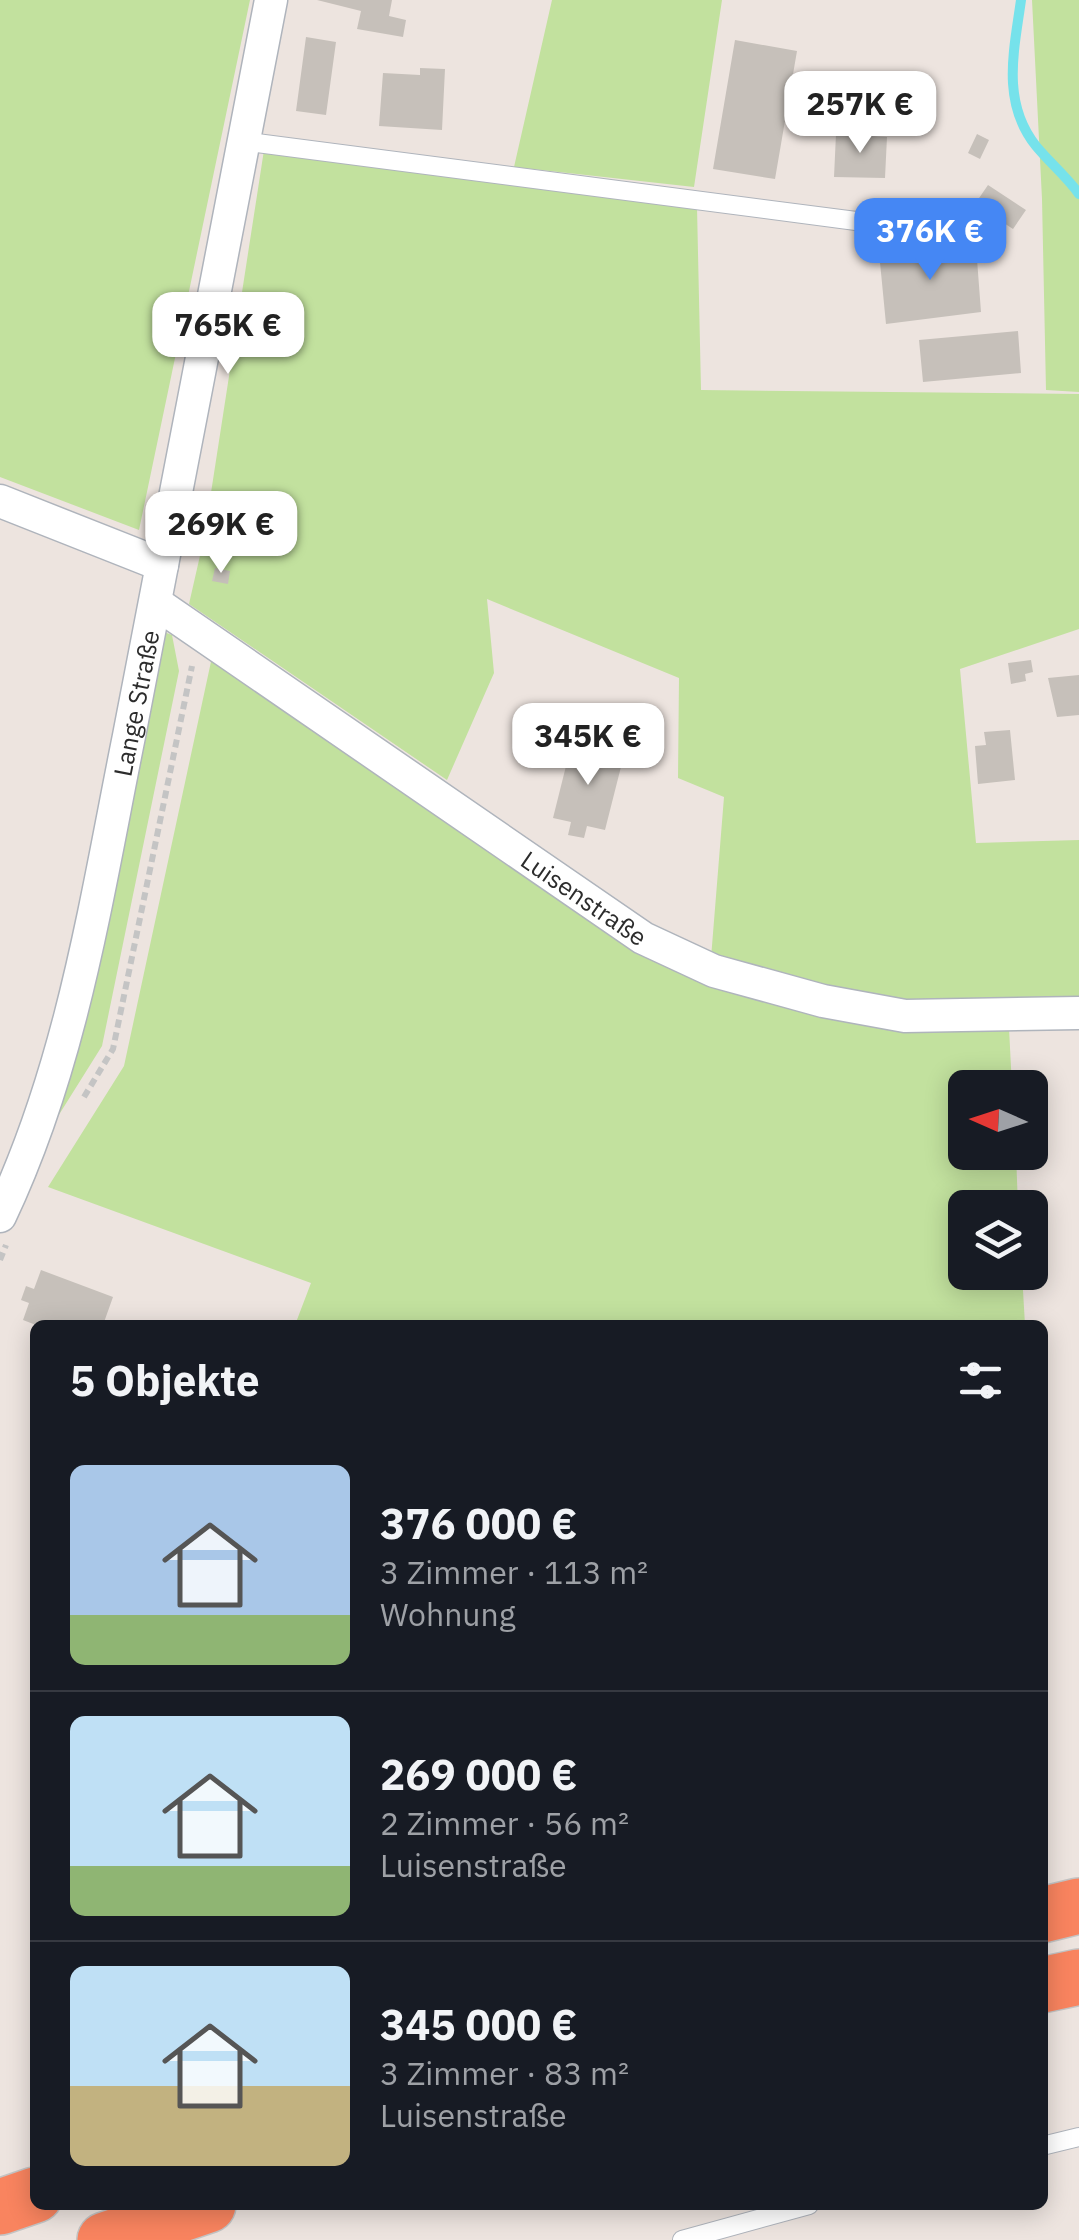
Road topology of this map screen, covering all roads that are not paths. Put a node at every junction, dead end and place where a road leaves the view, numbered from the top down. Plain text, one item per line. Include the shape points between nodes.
1 (270, 0) edge
2 (242, 141) junction
3 (856, 221) dead end
4 (0, 501) edge
5 (162, 564) junction
6 (156, 602) junction
7 (1079, 1013) edge
8 (0, 1216) edge
9 (1079, 1906) edge
10 (1048, 1914) edge
11 (1079, 1976) edge
12 (1048, 1984) edge
13 (1079, 2137) edge
14 (1048, 2145) edge
15 (30, 2197) edge
16 (0, 2208) edge
17 (193, 2210) edge
18 (792, 2210) edge
19 (105, 2240) edge
20 (682, 2240) edge

1 - 2 street, Lange Straße
2 - 3 lane
2 - 5 street, Lange Straße
4 - 5 street
5 - 6 street, Lange Straße
6 - 7 street, Luisenstraße via 644,938 714,971 905,1016
6 - 8 street, Lange Straße via 67,1039
9 - 10 highway
11 - 12 highway
13 - 14 lane
15 - 16 highway
17 - 19 highway
18 - 20 lane

